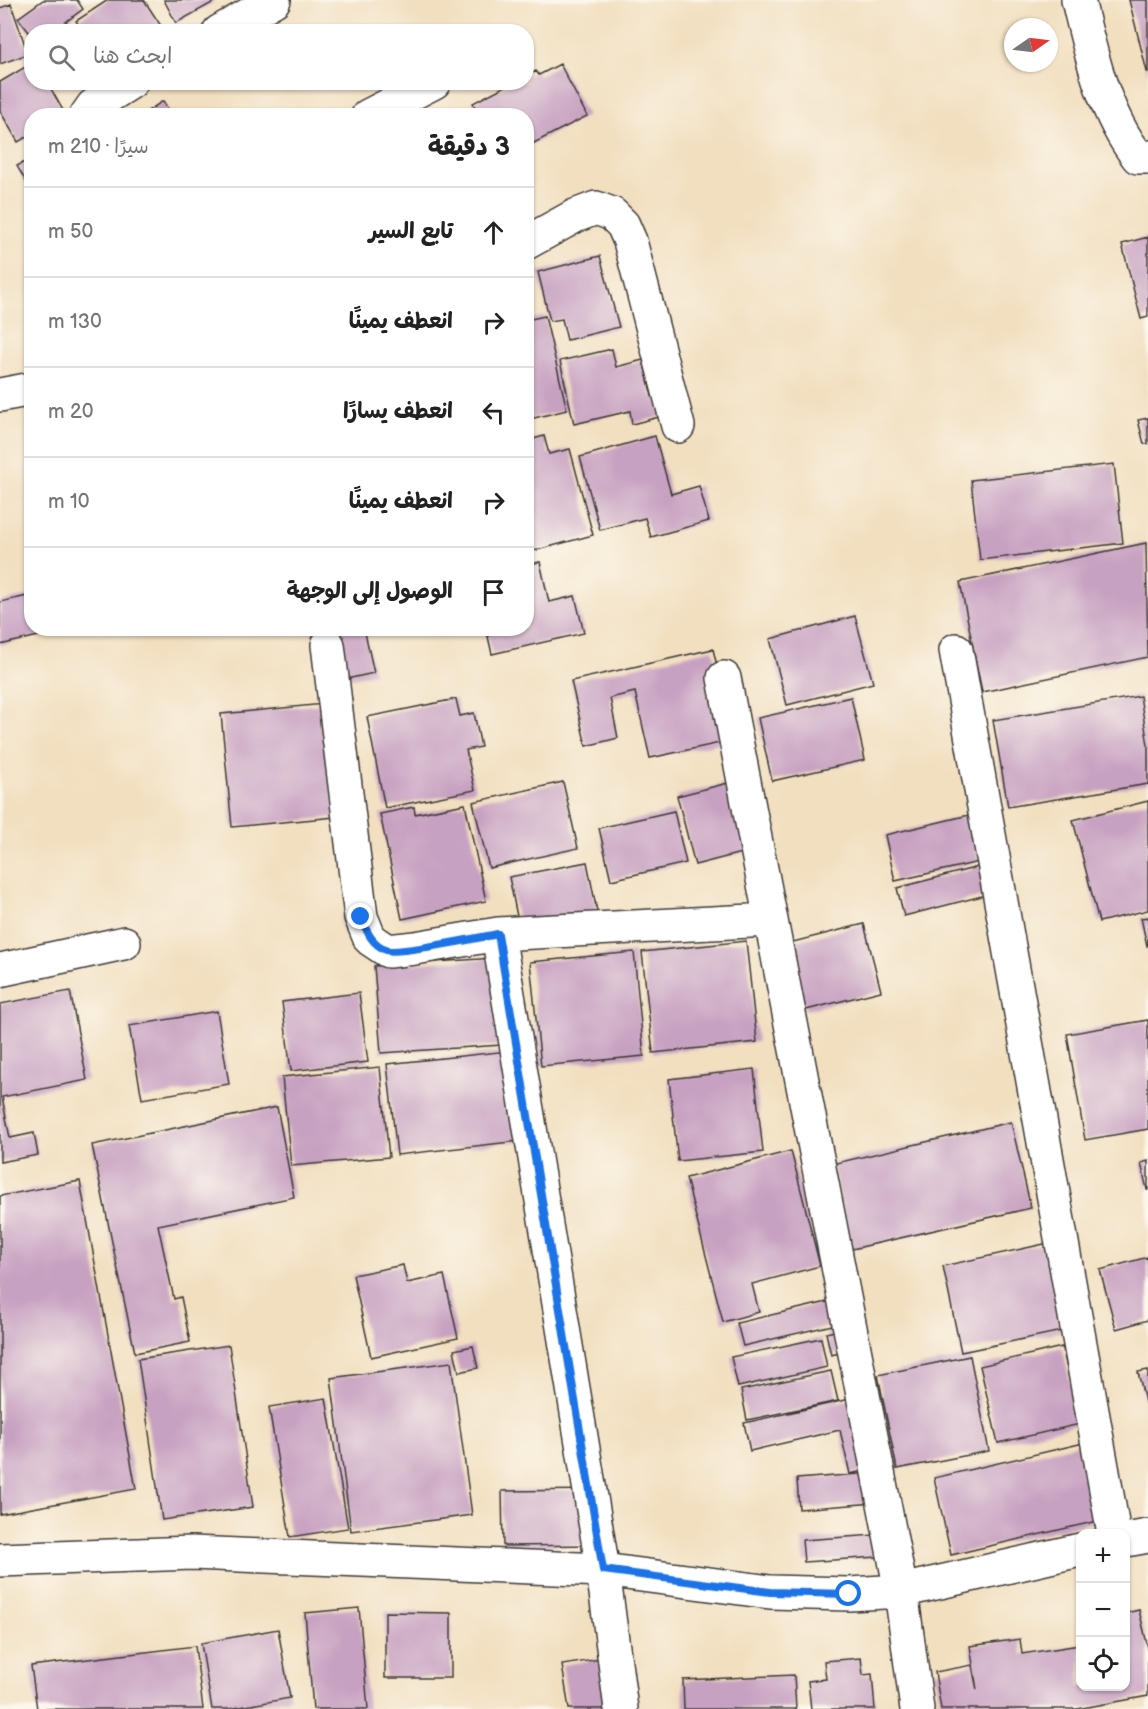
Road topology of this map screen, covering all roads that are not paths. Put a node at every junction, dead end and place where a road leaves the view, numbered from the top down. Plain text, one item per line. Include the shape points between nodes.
1 (274, 0) edge
2 (1078, 0) edge
3 (233, 24) edge
4 (118, 90) edge
5 (418, 90) edge
6 (92, 108) edge
7 (384, 108) edge
8 (1148, 157) edge
9 (534, 239) edge
10 (24, 390) edge
11 (0, 395) edge
12 (678, 426) dead end
13 (328, 645) dead end
14 (956, 650) dead end
15 (724, 678) dead end
16 (771, 920) junction
17 (498, 934) junction
18 (123, 943) dead end
19 (0, 970) edge
20 (1113, 1529) edge
21 (1148, 1536) edge
22 (1130, 1539) edge
23 (1076, 1551) edge
24 (0, 1560) edge
25 (603, 1570) junction
26 (901, 1591) junction
27 (621, 1709) edge
28 (917, 1709) edge

1 - 3 street
2 - 8 street via 1094,65 1122,137 1138,157
4 - 6 street
5 - 7 street
9 - 12 street via 596,208 612,214 623,225
10 - 11 street
13 - 17 street via 361,917 370,939 388,951
14 - 20 street
15 - 16 street
16 - 17 street
16 - 26 street
17 - 25 street
18 - 19 street
21 - 22 street
23 - 26 street
24 - 25 street via 192,1553
25 - 26 street via 770,1592
25 - 27 street
26 - 28 street

